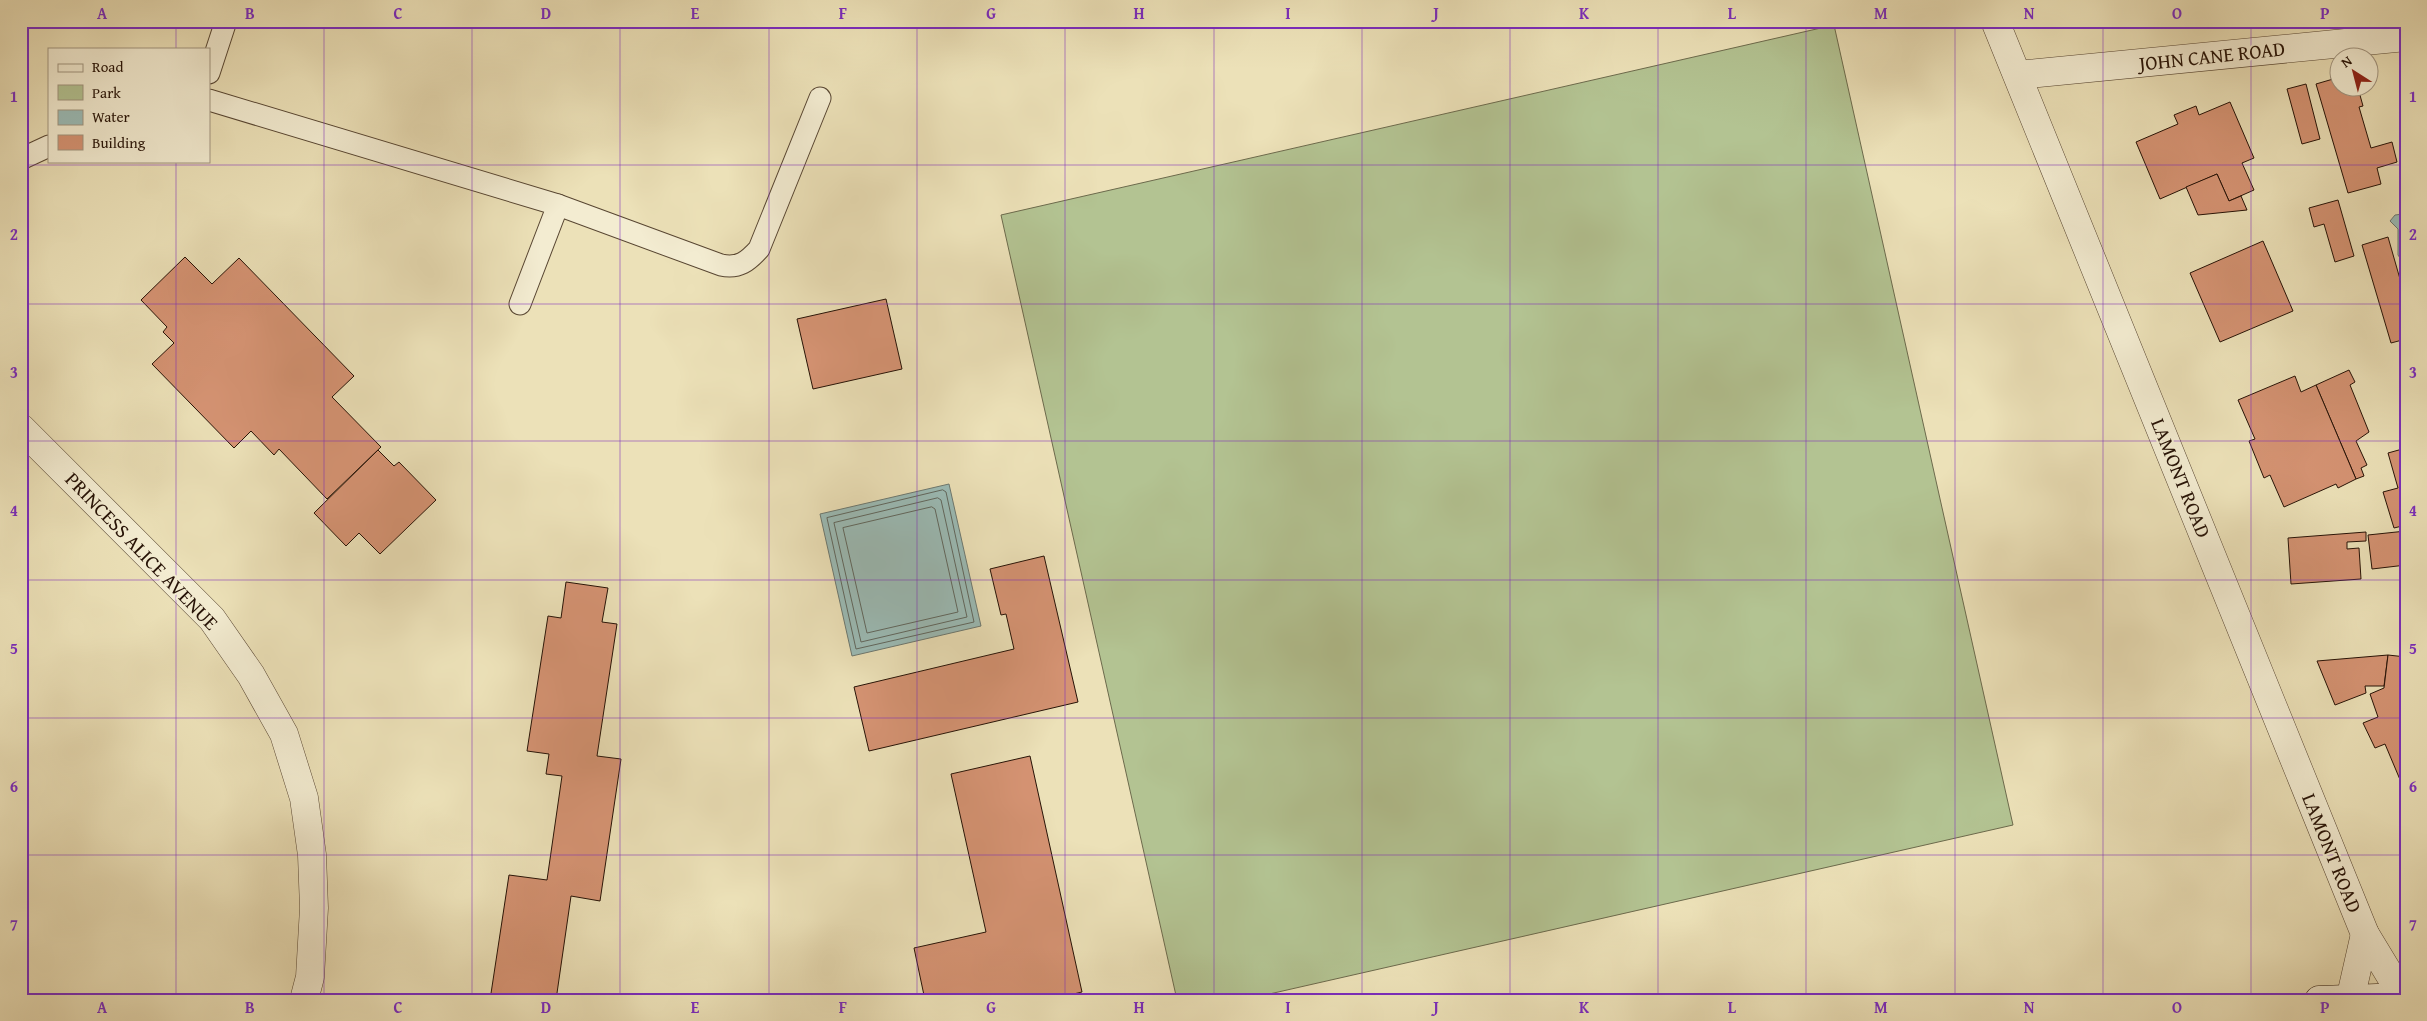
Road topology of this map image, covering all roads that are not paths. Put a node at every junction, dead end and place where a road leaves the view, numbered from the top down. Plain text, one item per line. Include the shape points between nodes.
1 (226, 21) edge
2 (1995, 21) edge
3 (2406, 37) edge
4 (210, 70) edge
5 (2018, 75) junction
6 (820, 98) dead end
7 (210, 100) edge
8 (48, 146) edge
9 (21, 159) edge
10 (558, 205) junction
11 (520, 304) dead end
12 (21, 428) edge
13 (2365, 934) junction
14 (2405, 998) edge
15 (2350, 999) edge
16 (304, 1000) edge
17 (2319, 1000) edge

1 - 4 lane
2 - 5 street, LAMONT ROAD
3 - 5 street, JOHN CANE ROAD
5 - 13 street, LAMONT ROAD
6 - 10 lane via 759,248 733,268
7 - 10 lane
8 - 9 lane
10 - 11 lane
12 - 16 street, PRINCESS ALICE AVENUE via 212,619 251,676 284,734 304,798 312,855 314,908 310,977
13 - 14 street, LAMONT ROAD
13 - 15 street, LAMONT ROAD
14 - 15 street
15 - 17 street

